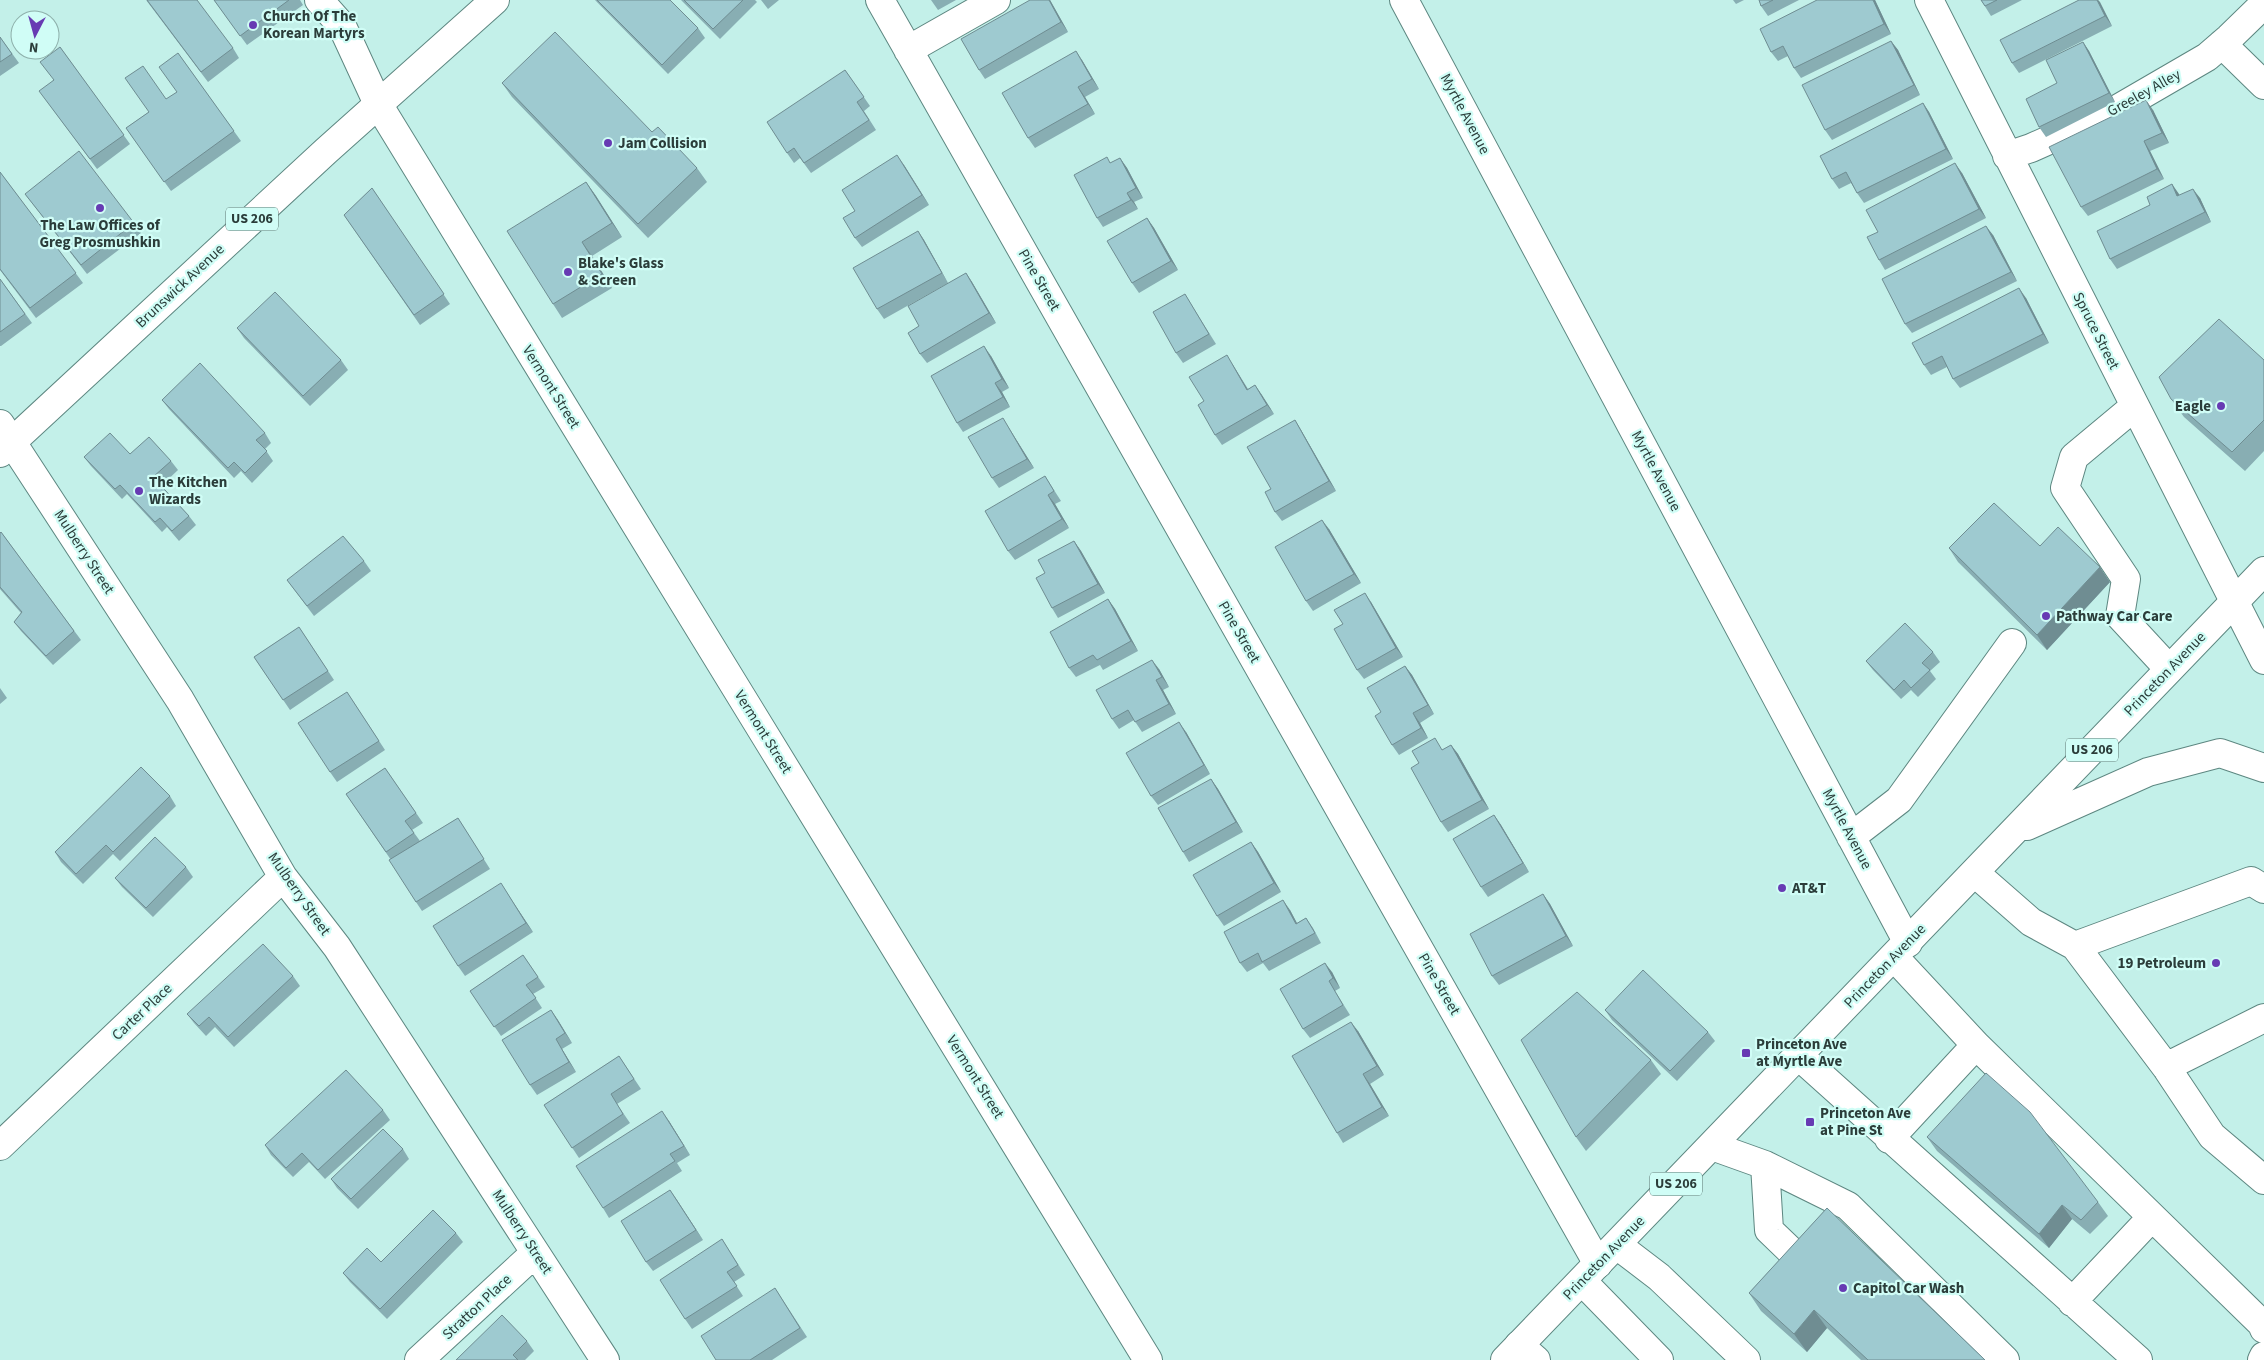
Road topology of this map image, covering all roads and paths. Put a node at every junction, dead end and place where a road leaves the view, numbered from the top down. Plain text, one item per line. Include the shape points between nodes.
1 (319, 0) edge
2 (880, 0) edge
3 (996, 0) edge
4 (1404, 0) edge
5 (1929, 0) edge
6 (2264, 4) edge
7 (480, 5) edge
8 (2222, 44) junction
9 (908, 50) junction
10 (2264, 85) edge
11 (378, 104) junction
12 (2008, 156) junction
13 (2134, 407) junction
14 (4, 440) edge
15 (2264, 571) edge
16 (2235, 601) junction
17 (2012, 643) dead end
18 (2264, 660) edge
19 (2169, 669) junction
20 (2264, 768) edge
21 (2014, 832) junction
22 (1851, 837) junction
23 (1975, 872) junction
24 (283, 877) junction
25 (2264, 889) edge
26 (2075, 946) junction
27 (1901, 950) junction
28 (2264, 1018) edge
29 (1976, 1045) junction
30 (1799, 1056) junction
31 (2166, 1067) junction
32 (1889, 1139) junction
33 (0, 1146) edge
34 (1712, 1146) junction
35 (1765, 1165) junction
36 (2264, 1180) edge
37 (2152, 1217) junction
38 (535, 1253) junction
39 (1599, 1263) junction
40 (1834, 1292) edge
41 (2072, 1302) junction
42 (2264, 1329) edge
43 (1520, 1355) edge
44 (2264, 1356) edge
45 (419, 1360) edge
46 (605, 1360) edge
47 (1148, 1360) edge
48 (1659, 1360) edge
49 (1746, 1360) edge
50 (2006, 1360) edge
51 (2138, 1360) edge
52 (2262, 1360) edge

1 - 11 street, Vermont Street via 342,26
2 - 9 street, Pine Street
3 - 9 street
4 - 22 street, Myrtle Avenue
5 - 12 street, Spruce Street
6 - 8 street, Greeley Alley
7 - 11 street, Brunswick Avenue / US 206
8 - 10 street
8 - 12 street, Greeley Alley via 2207,57 2114,111
9 - 39 street, Pine Street
11 - 14 street, Brunswick Avenue / US 206
11 - 47 street, Vermont Street
12 - 13 street, Spruce Street
13 - 16 street, Spruce Street
13 - 19 street via 2074,457 2065,488 2126,579 2120,616
14 - 24 street, Mulberry Street via 180,700
15 - 16 street, Princeton Avenue / US 206
16 - 18 street, Spruce Street
16 - 19 street, Princeton Avenue / US 206
17 - 22 street via 1899,800
19 - 21 street, Princeton Avenue / US 206
20 - 21 street via 2220,753 2148,772
21 - 23 street, Princeton Avenue / US 206
22 - 27 street, Myrtle Avenue
23 - 26 street via 2031,922
23 - 27 street, Princeton Avenue / US 206
24 - 33 street, Carter Place
24 - 38 street, Mulberry Street via 337,947
25 - 26 street via 2251,881
26 - 31 street
27 - 29 street, Myrtle Avenue
27 - 30 street, Princeton Avenue / US 206
28 - 31 street
29 - 32 street
29 - 37 street, Myrtle Avenue
30 - 32 street
30 - 34 street, Princeton Avenue / US 206
31 - 36 street via 2212,1136
32 - 41 street
34 - 35 street
34 - 39 street, Princeton Avenue / US 206
35 - 40 street via 1769,1230
35 - 50 street via 1848,1206
37 - 41 street
37 - 42 street, Myrtle Avenue
38 - 45 street, Stratton Place
38 - 46 street, Mulberry Street
39 - 43 street, Princeton Avenue / US 206
39 - 48 street
39 - 49 street via 1659,1278
41 - 51 street
44 - 52 street

